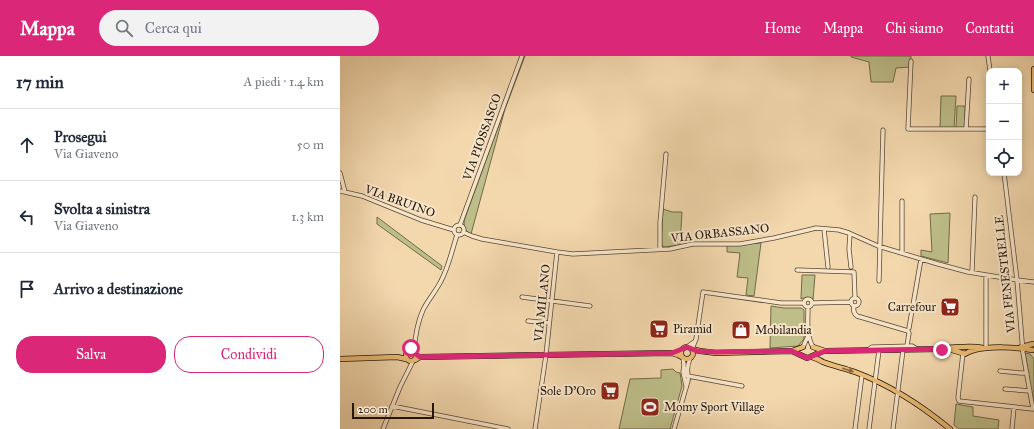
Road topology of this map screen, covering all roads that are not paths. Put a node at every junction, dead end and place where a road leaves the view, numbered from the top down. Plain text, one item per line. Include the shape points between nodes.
1 (522, 56) edge
2 (988, 56) edge
3 (912, 61) dead end
4 (990, 68) edge
5 (1034, 70) edge
6 (969, 79) dead end
7 (1034, 90) edge
8 (966, 129) junction
9 (986, 129) edge
10 (883, 130) dead end
11 (666, 154) dead end
12 (340, 172) edge
13 (1004, 176) edge
14 (340, 191) edge
15 (345, 192) junction
16 (975, 197) dead end
17 (902, 201) dead end
18 (460, 225) junction
19 (824, 229) junction
20 (454, 230) junction
21 (463, 232) junction
22 (850, 234) junction
23 (457, 235) junction
24 (880, 247) junction
25 (660, 249) junction
26 (557, 252) junction
27 (902, 253) junction
28 (921, 259) junction
29 (828, 267) dead end
30 (850, 267) dead end
31 (797, 270) dead end
32 (972, 272) junction
33 (986, 275) junction
34 (1017, 280) junction
35 (880, 281) dead end
36 (1034, 282) edge
37 (522, 297) dead end
38 (855, 298) junction
39 (552, 300) junction
40 (851, 302) junction
41 (803, 303) junction
42 (812, 303) junction
43 (590, 306) dead end
44 (854, 306) junction
45 (808, 307) junction
46 (528, 321) dead end
47 (549, 323) junction
48 (909, 328) dead end
49 (808, 333) junction
50 (696, 339) junction
51 (415, 341) junction
52 (1033, 343) edge
53 (907, 346) junction
54 (813, 347) junction
55 (803, 348) junction
56 (985, 348) junction
57 (1021, 348) junction
58 (687, 349) junction
59 (868, 350) junction
60 (879, 350) junction
61 (903, 350) junction
62 (918, 350) junction
63 (792, 351) junction
64 (825, 351) junction
65 (965, 351) junction
66 (715, 352) junction
67 (1033, 352) edge
68 (414, 353) junction
69 (672, 353) junction
70 (546, 355) junction
71 (804, 356) junction
72 (812, 356) junction
73 (407, 357) junction
74 (420, 357) junction
75 (340, 358) edge
76 (683, 358) junction
77 (691, 358) junction
78 (414, 360) junction
79 (410, 367) junction
80 (684, 367) junction
81 (1000, 371) dead end
82 (1026, 373) junction
83 (862, 375) junction
84 (688, 376) junction
85 (875, 380) junction
86 (742, 386) dead end
87 (686, 388) junction
88 (1005, 389) dead end
89 (1030, 391) junction
90 (898, 392) junction
91 (392, 406) junction
92 (1014, 407) junction
93 (383, 429) edge
94 (508, 429) edge
95 (535, 429) edge
96 (674, 429) edge
97 (855, 429) edge
98 (869, 429) edge
99 (893, 429) edge
100 (950, 429) edge
101 (1012, 429) edge

1 - 18 street, VIA PIOSSASCO
2 - 4 street
3 - 8 street via 908,129
5 - 7 main road
6 - 8 street
8 - 9 street
10 - 24 street
11 - 25 street
12 - 15 street
13 - 34 street, VIA FENESTRELLE
14 - 15 street, VIA BRUINO
15 - 20 street, VIA BRUINO
16 - 32 street
17 - 27 street
18 - 20 street
18 - 21 street
19 - 22 street, VIA ORBASSANO
19 - 25 street, VIA ORBASSANO via 740,244 693,244
19 - 29 street
20 - 23 street
21 - 23 street
21 - 26 street, VIA ORBASSANO via 482,239
22 - 24 street, VIA ORBASSANO
22 - 30 street
23 - 51 street via 441,282 423,310
24 - 27 street, VIA ORBASSANO
24 - 35 street
25 - 26 street, VIA ORBASSANO via 573,254
26 - 39 street, VIA MILANO
27 - 28 street, VIA ORBASSANO
28 - 32 street, VIA ORBASSANO
28 - 48 street
31 - 38 street via 854,272
32 - 33 street, VIA ORBASSANO
33 - 34 street, VIA ORBASSANO
33 - 56 street
34 - 36 street, VIA ORBASSANO
34 - 57 street, VIA FENESTRELLE
37 - 39 street
38 - 40 street
38 - 44 street via 859,302
39 - 43 street
39 - 47 street, VIA MILANO
40 - 42 street
40 - 44 street
41 - 42 street via 808,299
41 - 45 street
41 - 50 street via 781,303 703,292
42 - 45 street
44 - 53 street via 854,314 857,316 908,332
45 - 49 street
46 - 47 street
47 - 70 street, VIA MILANO
49 - 54 street
49 - 55 street
50 - 58 street
50 - 66 street via 700,349
51 - 68 street
51 - 73 street
52 - 57 main road
52 - 67 main road
53 - 59 street via 872,347
53 - 62 street
54 - 55 main road via 808,345
54 - 64 main road
54 - 72 main road via 815,351
55 - 63 main road
55 - 71 main road
56 - 57 main road
56 - 65 main road
57 - 67 main road
57 - 82 street, VIA FENESTRELLE
58 - 66 main road
58 - 69 main road
58 - 76 main road via 681,354
58 - 77 main road via 694,353
59 - 60 main road
59 - 64 main road
60 - 61 main road
60 - 85 street
61 - 62 main road
61 - 90 street
62 - 65 main road
63 - 66 main road
63 - 71 main road
64 - 72 main road
65 - 92 street via 958,400
66 - 77 main road via 698,354
68 - 73 main road via 411,351
68 - 74 main road
68 - 78 main road
69 - 70 main road
69 - 76 main road
70 - 74 main road
70 - 95 street, VIA MILANO
71 - 72 main road
72 -> 83 main road via 822,362
73 - 75 main road
73 - 78 main road via 410,361
73 - 79 street
74 - 78 main road
76 - 77 main road
76 - 80 street
77 - 84 street via 687,368
78 - 79 street
79 - 91 street
80 - 84 street
80 - 87 street
81 - 82 street
82 - 89 street, VIA FENESTRELLE
83 - 85 main road
83 - 97 street
84 - 86 street
84 - 87 street
85 - 90 main road
85 - 98 street
87 - 96 street
88 - 89 street
89 - 92 street, VIA FENESTRELLE via 1033,410
90 - 99 street
90 - 100 main road
91 - 93 street
91 - 94 street
92 - 101 street

